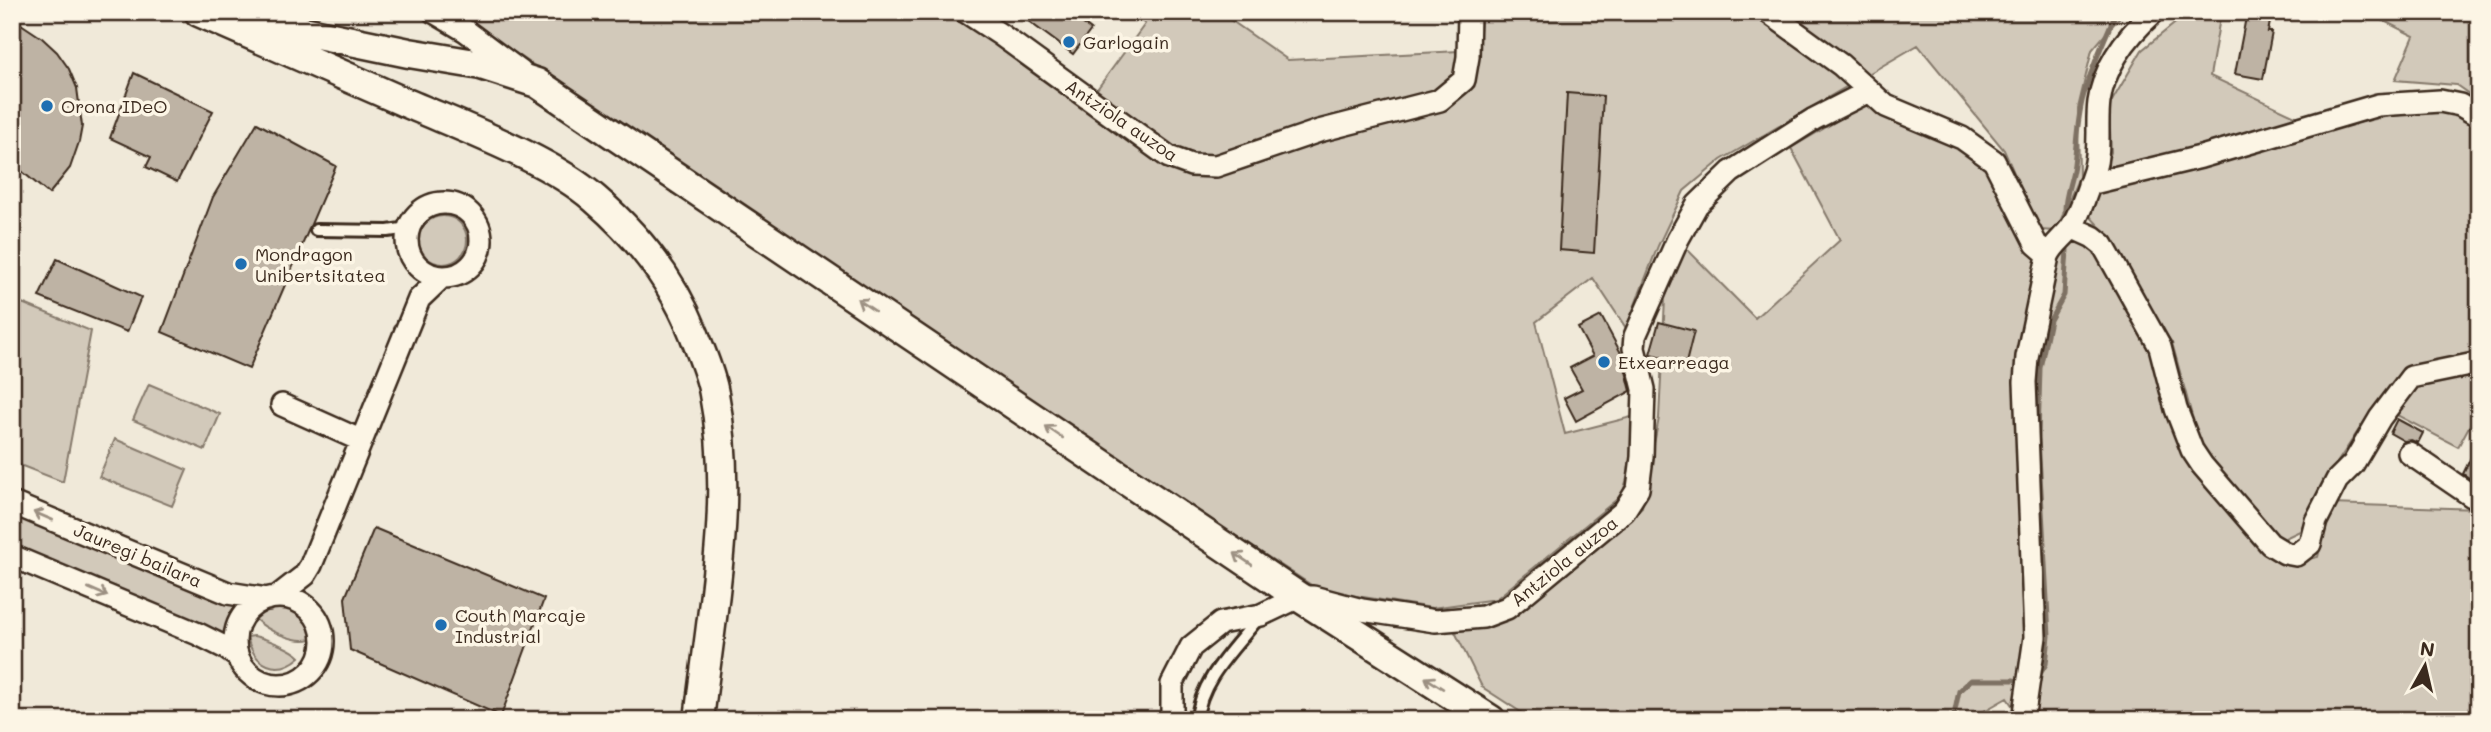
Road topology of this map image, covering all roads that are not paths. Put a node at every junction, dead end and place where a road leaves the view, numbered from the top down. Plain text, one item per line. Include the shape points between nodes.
1 (200, 12) edge
2 (236, 12) edge
3 (435, 12) edge
4 (966, 12) edge
5 (1469, 12) edge
6 (1768, 12) edge
7 (2154, 12) edge
8 (537, 83) junction
9 (1869, 91) junction
10 (2479, 116) edge
11 (2089, 184) junction
12 (2071, 227) junction
13 (408, 228) junction
14 (316, 230) dead end
15 (2051, 249) junction
16 (414, 261) junction
17 (442, 277) junction
18 (419, 299) junction
19 (2479, 363) edge
20 (282, 405) dead end
21 (360, 440) junction
22 (2409, 453) dead end
23 (2479, 498) edge
24 (12, 503) edge
25 (12, 556) edge
26 (305, 575) junction
27 (273, 597) junction
28 (1299, 597) junction
29 (312, 612) junction
30 (1261, 615) junction
31 (238, 657) junction
32 (699, 720) edge
33 (1172, 720) edge
34 (1198, 720) edge
35 (1491, 720) edge
36 (2023, 720) edge

1 - 32 main road via 550,170 594,198 660,270 702,356 714,393 720,443 722,505
2 - 8 main road via 303,31 481,65
3 - 8 street
4 - 5 street, Antziola auzoa via 1169,156 1191,165 1216,166 1319,131 1440,100 1464,80
6 - 9 street
7 - 11 street via 2129,36 2106,78
28 -> 8 main road
9 - 15 street via 1886,106 1985,152 1994,161 2036,244
9 - 28 street, Antziola auzoa via 1814,119 1731,172 1697,205 1635,337 1644,389 1642,457 1637,489 1624,511 1507,608 1483,617 1434,621
10 - 11 street via 2440,101 2378,106 2200,158
11 - 12 street
12 - 15 street
12 - 19 street via 2103,245 2160,347 2179,420 2192,450 2270,544 2285,553 2296,555 2310,544 2337,480 2353,464 2379,418 2411,377
13 - 14 lane
13 - 16 street
13 - 17 street via 426,206 438,203 460,206 476,220 482,243 478,257 457,275
15 - 36 street via 2025,382 2035,637
16 - 17 street
16 - 18 street
17 - 18 street
18 - 21 street
20 - 21 street
21 - 26 street
22 - 23 street
27 -> 24 street, Jauregi bailara via 228,593
25 -> 31 street via 198,634
26 - 27 street
26 - 29 street
27 - 29 street via 294,599
27 - 31 street via 248,609 239,622
28 - 30 street
35 -> 28 main road
29 - 31 street via 324,643 320,658 301,679 287,684 260,680
30 - 33 street via 1221,623 1191,646 1172,684
30 - 34 lane via 1211,679 1198,706

